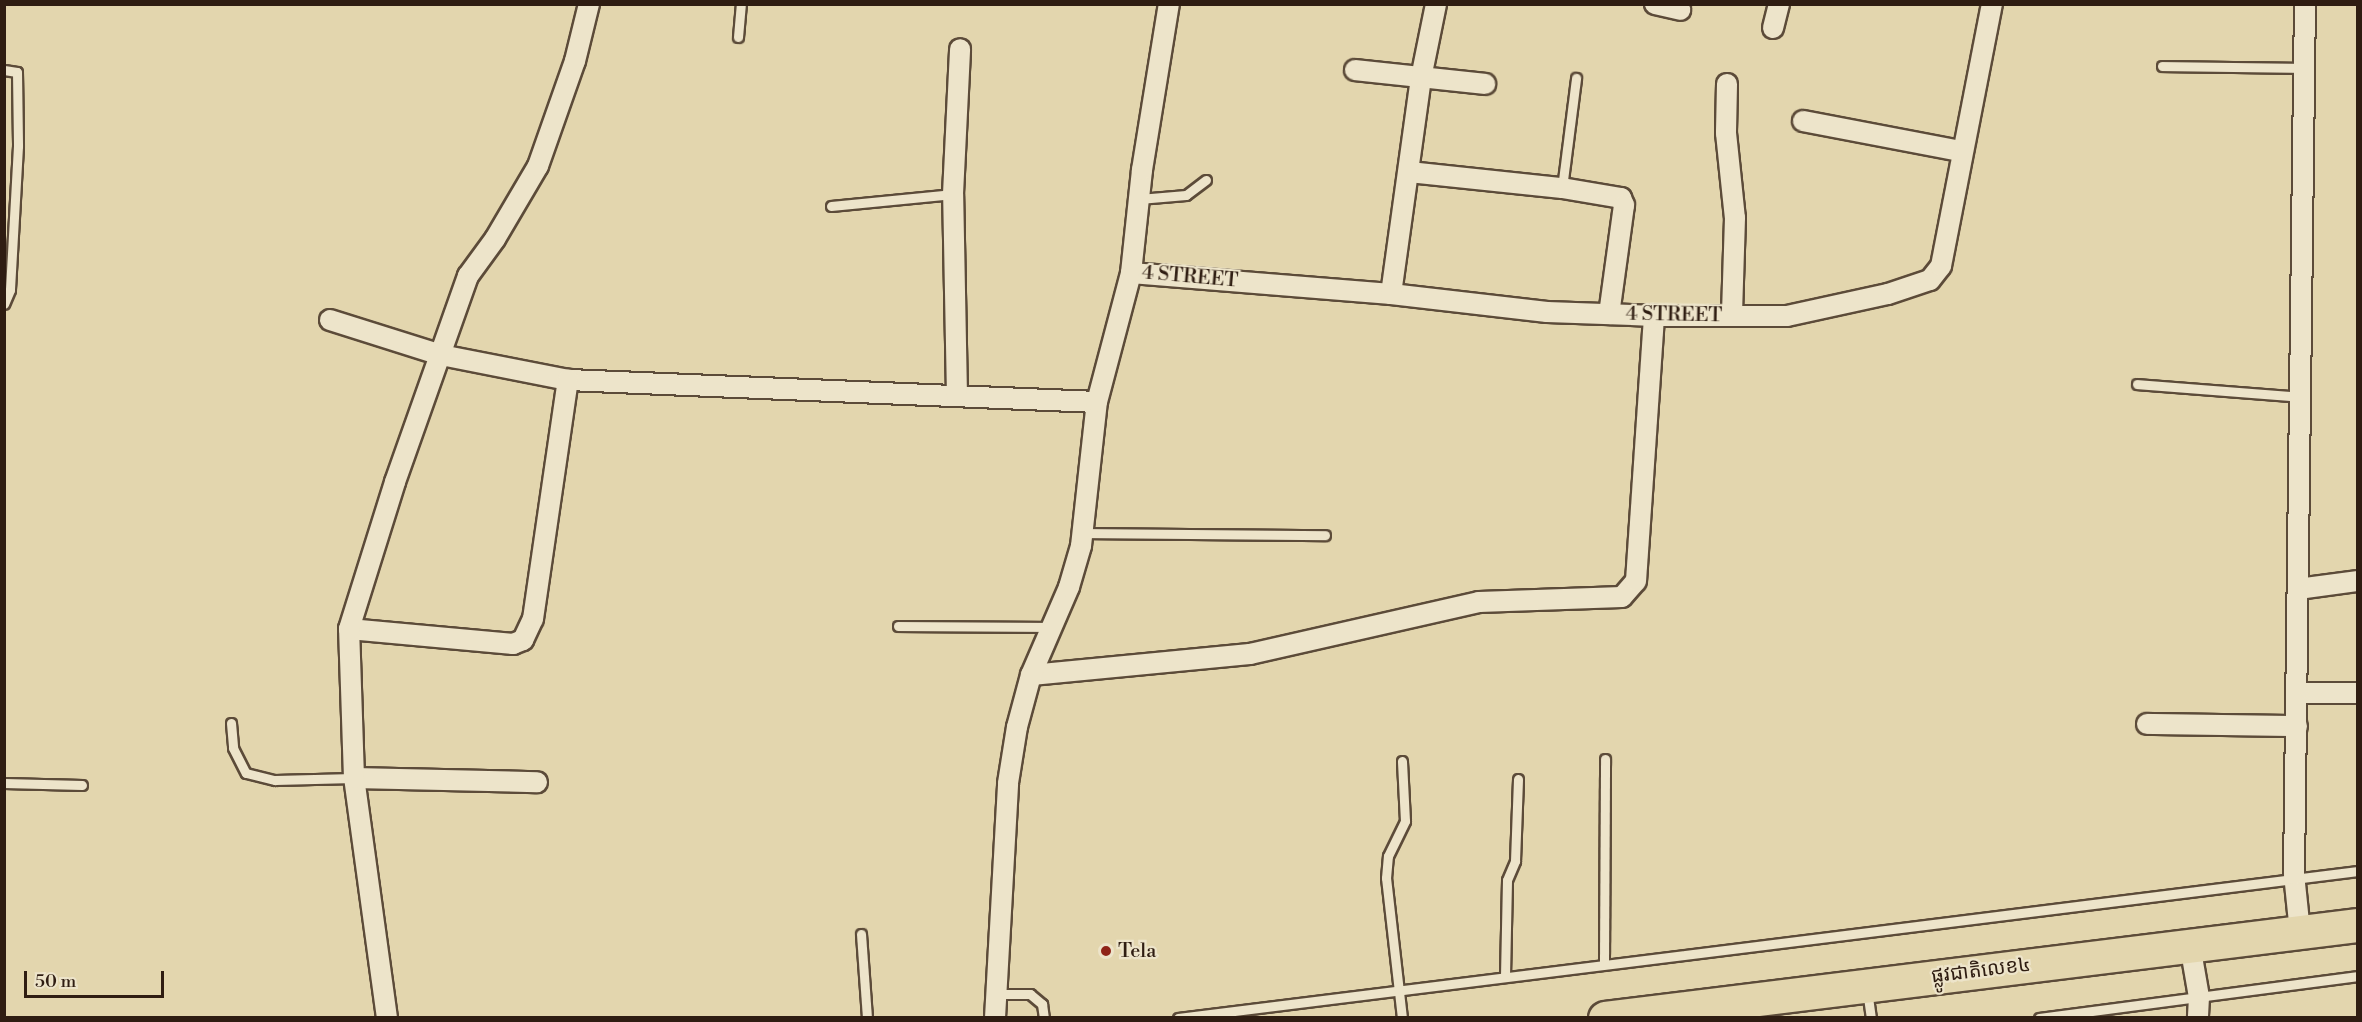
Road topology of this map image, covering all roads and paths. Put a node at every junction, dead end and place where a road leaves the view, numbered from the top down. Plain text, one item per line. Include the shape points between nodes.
1 (589, 4) edge
2 (741, 4) edge
3 (1169, 4) edge
4 (1436, 4) edge
5 (1655, 4) edge
6 (1779, 4) edge
7 (1992, 4) edge
8 (2305, 4) edge
9 (1680, 10) dead end
10 (1773, 28) dead end
11 (738, 37) dead end
12 (960, 49) dead end
13 (2162, 66) dead end
14 (2304, 68) junction
15 (4, 70) edge
16 (1355, 70) dead end
17 (1421, 78) junction
18 (1576, 78) dead end
19 (1485, 84) dead end
20 (1727, 84) dead end
21 (1803, 121) dead end
22 (1960, 151) junction
23 (1409, 172) junction
24 (1206, 180) dead end
25 (1562, 188) junction
26 (953, 194) junction
27 (1139, 199) junction
28 (831, 206) dead end
29 (1131, 273) junction
30 (1391, 294) junction
31 (4, 304) edge
32 (1609, 314) junction
33 (1654, 316) junction
34 (1732, 316) junction
35 (330, 320) dead end
36 (441, 355) junction
37 (568, 380) junction
38 (2138, 384) dead end
39 (957, 396) junction
40 (2301, 397) junction
41 (1097, 402) junction
42 (1082, 533) junction
43 (1325, 535) dead end
44 (2358, 581) edge
45 (2298, 589) junction
46 (898, 626) dead end
47 (1053, 627) junction
48 (349, 629) junction
49 (1031, 675) junction
50 (2297, 693) junction
51 (2358, 693) edge
52 (231, 723) dead end
53 (2147, 724) dead end
54 (2297, 726) junction
55 (1605, 759) dead end
56 (1402, 761) dead end
57 (354, 778) junction
58 (1518, 779) dead end
59 (537, 782) dead end
60 (4, 783) edge
61 (82, 784) dead end
62 (2358, 871) edge
63 (2294, 879) junction
64 (2358, 924) edge
65 (2300, 932) junction
66 (861, 934) dead end
67 (2190, 945) junction
68 (1604, 962) junction
69 (1505, 976) junction
70 (2358, 976) edge
71 (1866, 985) junction
72 (1398, 987) junction
73 (994, 994) junction
74 (2199, 997) junction
75 (387, 1017) edge
76 (867, 1017) edge
77 (995, 1017) edge
78 (1044, 1017) edge
79 (1178, 1017) edge
80 (1402, 1017) edge
81 (1605, 1017) edge
82 (1871, 1017) edge
83 (2039, 1017) edge
84 (2198, 1017) edge

1 - 36 street via 575,61 538,166 468,276
2 - 11 lane
3 - 27 street
4 - 17 street
5 - 9 street
6 - 10 street
7 - 22 street, 4 STREET
8 - 14 street
12 - 26 street
13 - 14 lane
14 - 40 street
15 - 31 lane via 17,72 18,146 10,290
16 - 17 street
17 - 19 street
17 - 23 street
18 - 25 lane
20 - 34 street via 1726,133 1735,218
21 - 22 street
22 - 34 street, 4 STREET via 1941,266 1929,280 1787,316
23 - 25 street
23 - 30 street
24 - 27 lane via 1186,195
25 - 32 street via 1615,194 1624,205
26 - 28 lane
26 - 39 street
27 - 29 street
29 - 30 street, 4 STREET
29 - 41 street
30 - 32 street, 4 STREET via 1547,312
32 - 33 street, 4 STREET
33 - 34 street, 4 STREET
33 - 49 street via 1636,581 1622,597 1479,602 1250,654
35 - 36 street
36 - 37 street
36 - 48 street via 395,482
37 - 39 street
37 - 48 street via 533,619 523,640 513,644
38 - 40 lane
39 - 41 street
40 - 45 street
41 - 42 street
42 - 43 lane
42 - 47 street via 1069,587
44 - 45 street
45 - 50 street
46 - 47 lane
47 - 49 street
48 - 57 street
49 - 73 street via 1008,783
50 - 51 street
50 - 54 street
52 - 57 lane via 234,748 246,773 275,780
53 - 54 street
54 - 63 street
55 - 68 lane
56 - 72 lane via 1405,821 1388,856 1386,878
57 - 59 street
57 - 75 street
58 - 69 lane via 1515,861 1507,880
60 - 61 lane
62 - 63 lane
63 - 65 street
63 - 68 lane
64 - 65 highway, ផ្លូវជាតិលេខ៤
65 - 67 highway, ផ្លូវជាតិលេខ៤
66 - 76 lane
67 - 71 highway, ផ្លូវជាតិលេខ៤
67 - 74 street
68 - 69 lane
69 - 72 lane
70 - 74 lane
71 - 81 highway, ផ្លូវជាតិលេខ៤
71 - 82 lane
72 - 79 lane
72 - 80 lane
73 - 77 street
73 - 78 lane via 1030,994 1042,1004
74 - 83 lane
74 - 84 street

